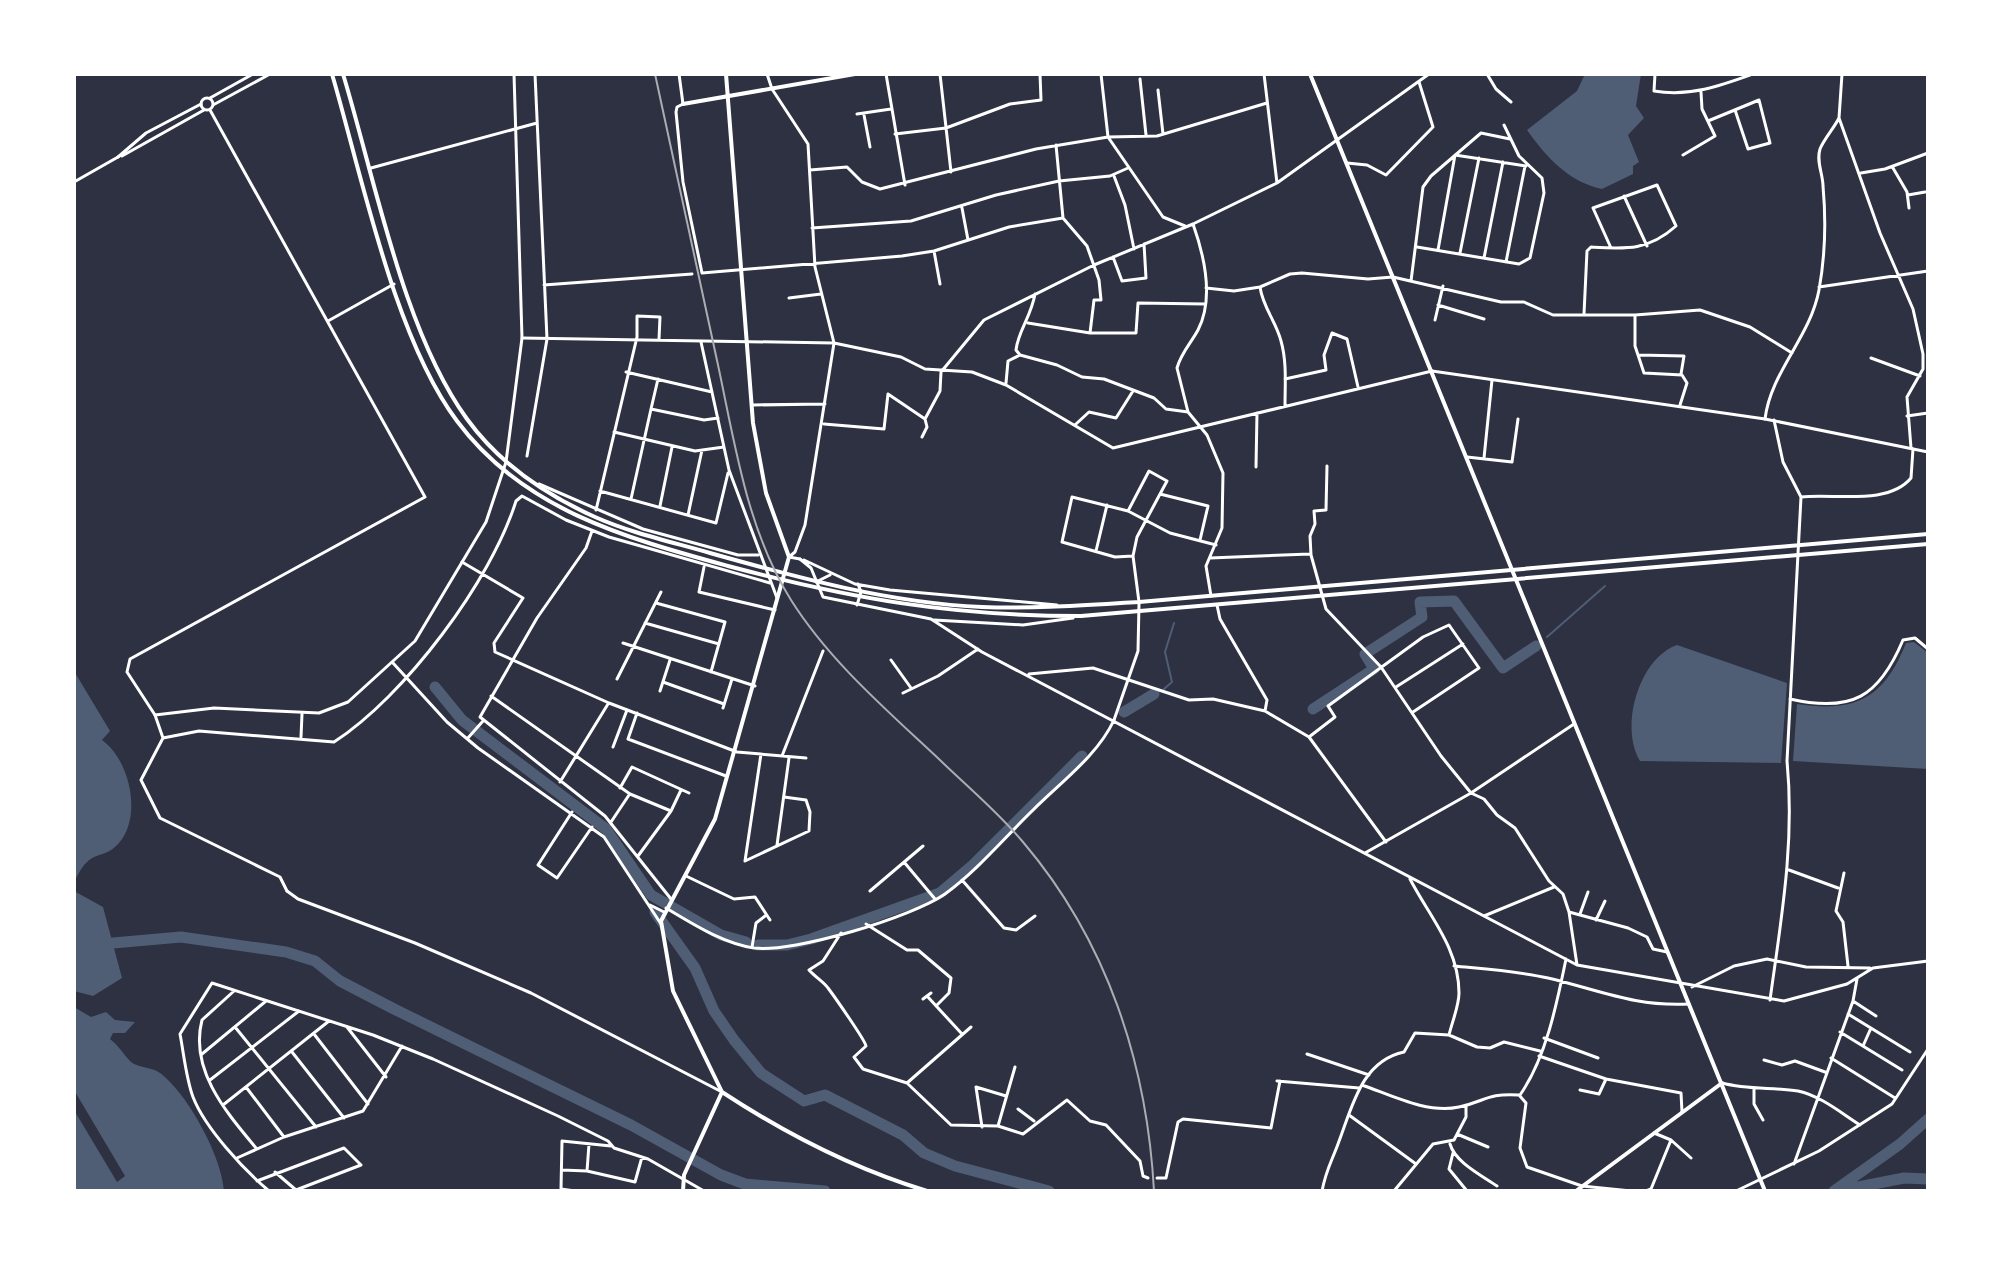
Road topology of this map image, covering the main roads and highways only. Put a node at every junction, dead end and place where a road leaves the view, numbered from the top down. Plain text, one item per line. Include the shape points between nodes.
1 (332, 74) edge
2 (343, 74) edge
3 (726, 74) edge
4 (855, 74) edge
5 (1310, 74) edge
6 (844, 75) edge
7 (823, 77) edge
8 (730, 96) junction
9 (683, 104) road end
10 (1928, 534) edge
11 (1928, 544) edge
12 (1512, 569) junction
13 (1517, 580) junction
14 (1722, 1083) junction
15 (722, 1092) junction
16 (1764, 1188) edge
17 (683, 1191) edge
18 (927, 1191) edge
19 (1576, 1191) edge

1 - 13 main road via 394,284 429,378 456,420 504,472 592,524 874,601 982,614 1139,613
2 - 12 main road via 426,345 466,418 529,480 595,517 876,594 983,607 1139,602
3 - 8 main road
4 - 6 main road
5 - 12 main road
6 - 7 main road
7 - 8 main road
8 - 9 main road
8 - 15 main road via 752,405 766,493 789,557 729,777 703,849 665,911 673,991
10 - 12 main road
11 - 13 main road
12 - 13 main road
13 - 14 main road
14 - 16 main road
14 - 19 main road
15 - 17 main road via 683,1177
15 - 18 main road via 812,1145

